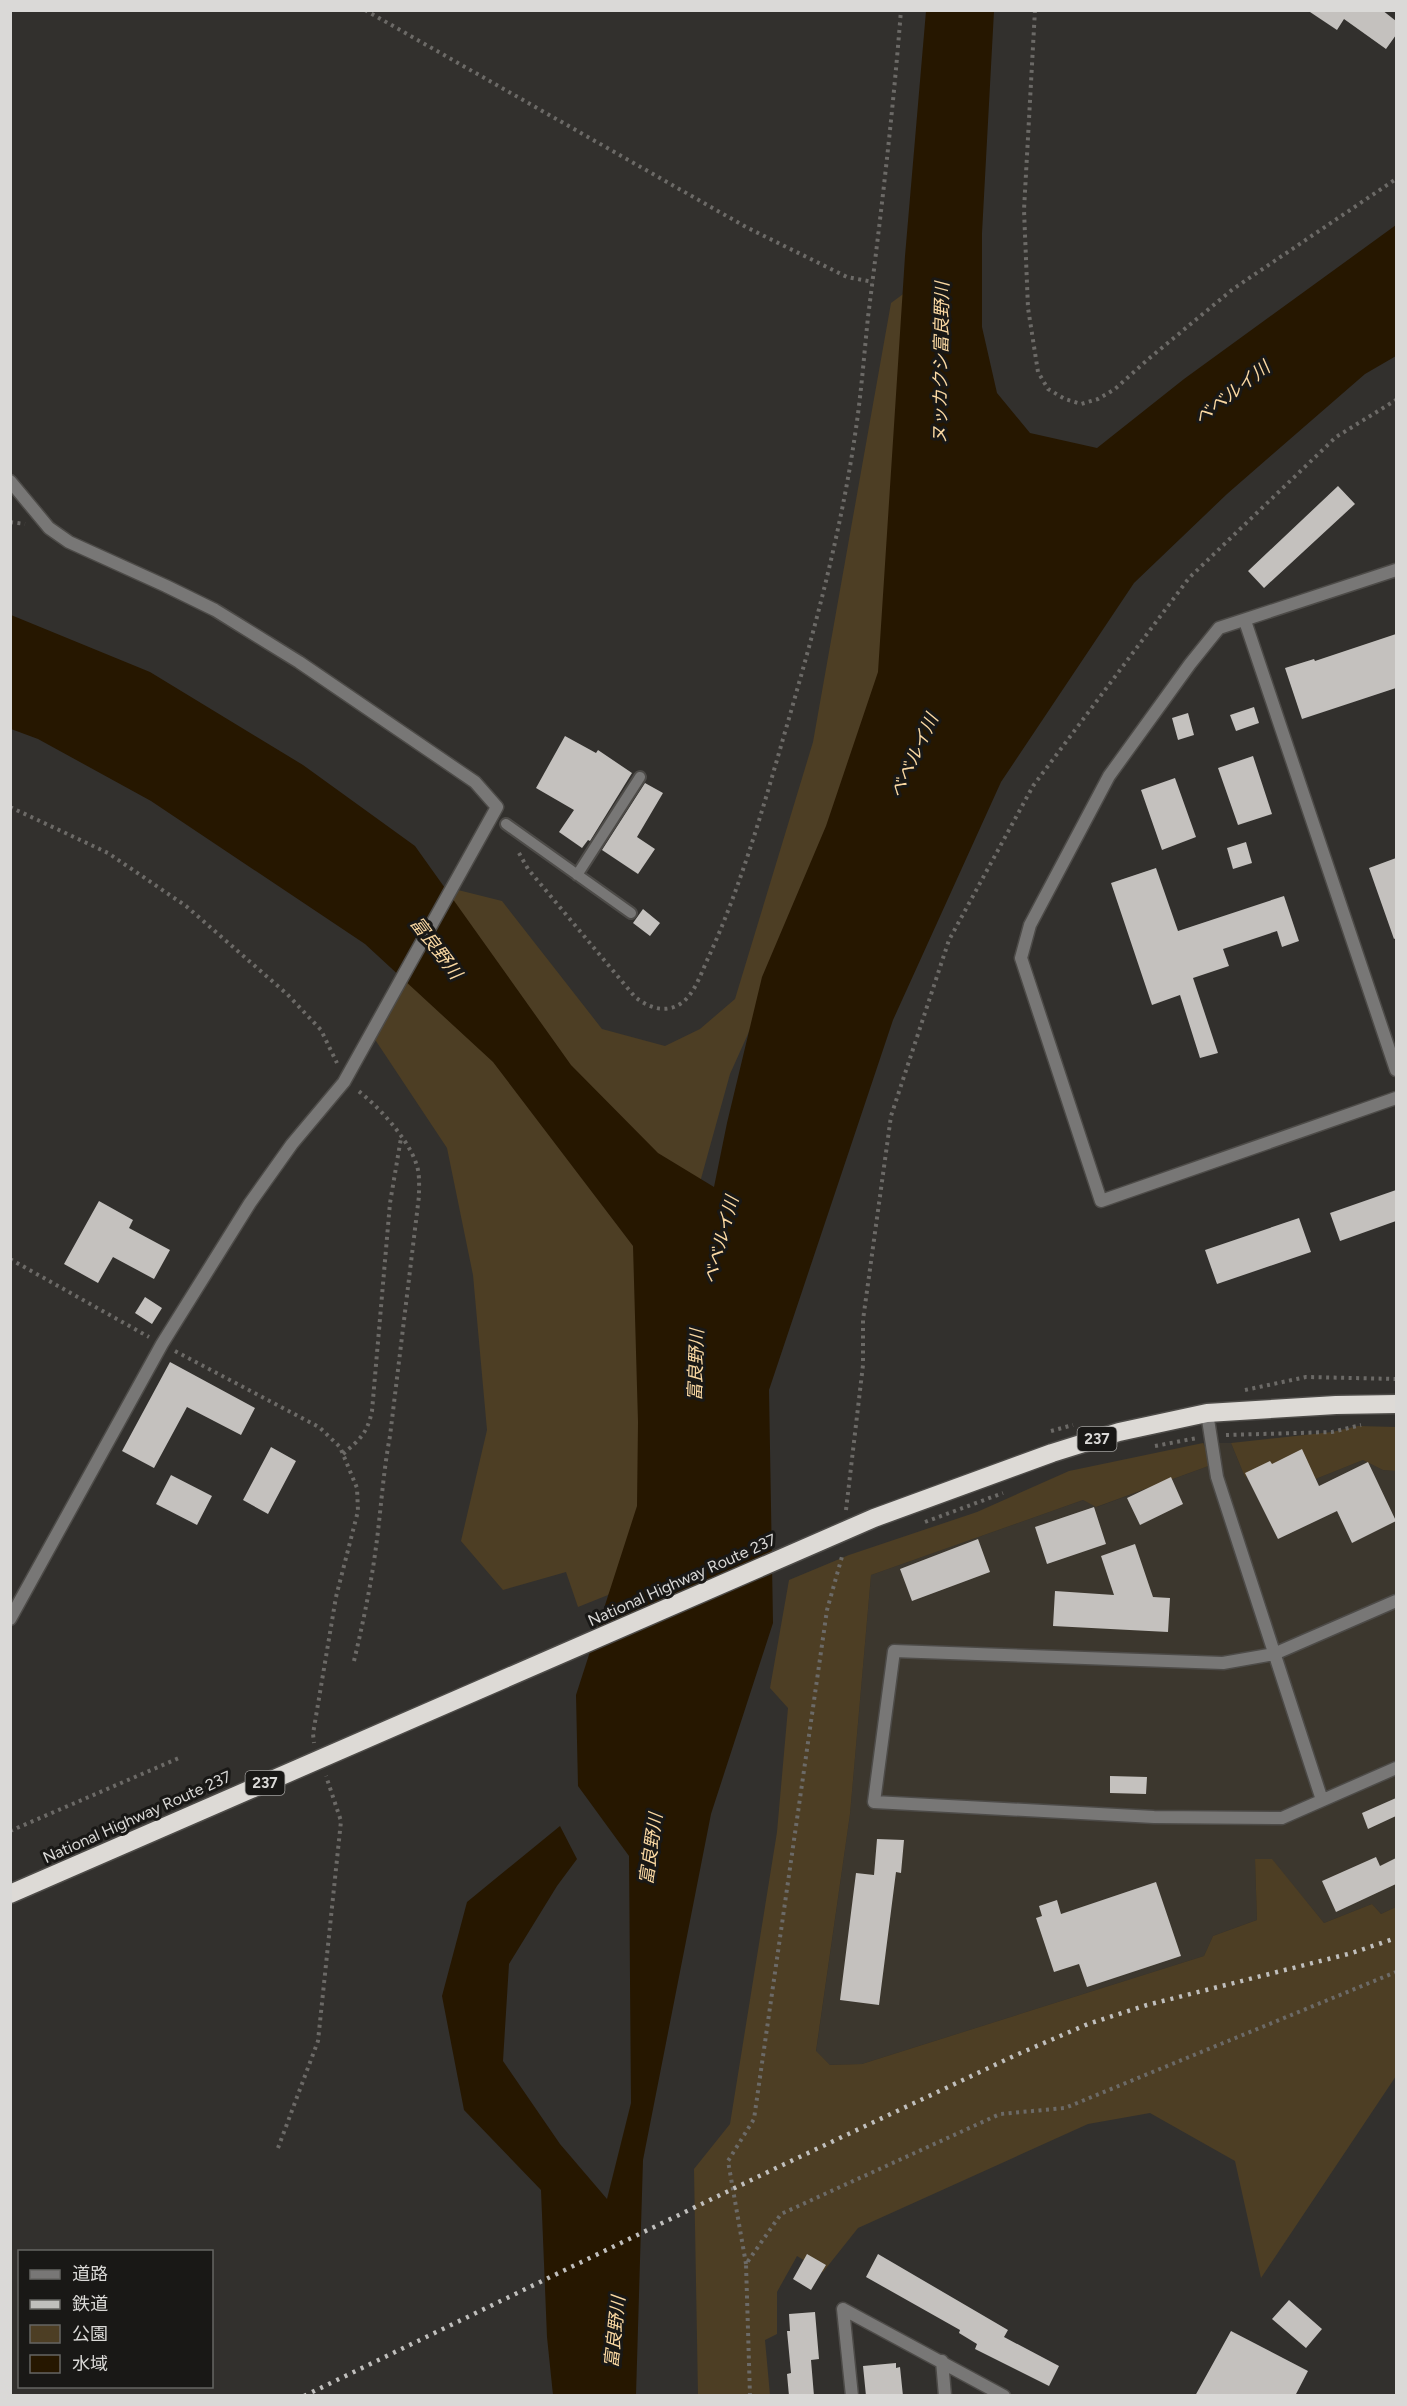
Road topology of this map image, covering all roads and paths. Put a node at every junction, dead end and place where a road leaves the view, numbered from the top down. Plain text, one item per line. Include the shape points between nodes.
1 (365, 10) edge
2 (902, 10) edge
3 (1035, 10) edge
4 (1396, 178) edge
5 (873, 282) junction
6 (10, 481) edge
7 (1396, 570) edge
8 (1245, 621) junction
9 (640, 777) dead end
10 (10, 807) edge
11 (506, 824) joint
12 (577, 875) junction
13 (631, 913) dead end
14 (1396, 1070) edge
15 (344, 1082) junction
16 (1396, 1098) edge
17 (401, 1138) junction
18 (10, 1259) edge
19 (162, 1344) junction
20 (1396, 1404) edge
21 (1207, 1413) junction
22 (1364, 1424) dead end
23 (1210, 1436) junction
24 (1153, 1446) dead end
25 (343, 1454) junction
26 (1008, 1491) dead end
27 (923, 1522) dead end
28 (852, 1548) dead end
29 (1396, 1601) edge
30 (10, 1619) edge
31 (1274, 1654) junction
32 (354, 1661) dead end
33 (179, 1758) dead end
34 (319, 1759) junction
35 (1396, 1768) edge
36 (1322, 1800) junction
37 (10, 1832) edge
38 (10, 1894) edge
39 (1396, 1972) edge
40 (278, 2148) dead end
41 (746, 2264) junction
42 (942, 2361) junction
43 (750, 2396) edge
44 (852, 2396) edge
45 (945, 2396) edge
46 (1004, 2396) edge

1 - 5 path via 746,227 847,277
2 - 5 path
3 - 4 path via 1024,210 1028,308 1038,372 1048,389 1065,399 1081,404 1115,389 1233,289
5 - 11 path via 855,434 824,594 742,874 721,930 682,1004 670,1009 647,1006 622,984 528,869
6 - 15 street via 49,528 69,542 215,610 299,662 475,782 497,807
7 - 8 street
8 - 14 street
8 - 16 street via 1219,628 1109,776 1030,925 1021,958 1101,1201
9 - 12 lane
10 - 15 path via 108,853 186,906 287,994 321,1030
11 - 12 lane
12 - 13 lane
15 - 17 path via 379,1108
15 - 19 street via 292,1144 250,1203
17 - 25 path via 390,1203 372,1411 361,1438
17 - 32 path via 417,1163 419,1196 376,1547
18 - 19 path
19 - 25 path via 319,1427
19 - 30 street
20 - 21 highway, National Highway Route 237 / 237
21 - 23 street
21 - 34 highway, National Highway Route 237 / 237 via 1119,1432 1052,1453 874,1518
22 - 23 path via 1332,1432
23 - 24 path
23 - 31 street via 1217,1477
25 - 34 path via 357,1488 358,1511 336,1597 314,1734
26 - 27 path
28 - 41 path via 842,1553 827,1610 753,2119 728,2161
29 - 31 street
31 - 36 street
31 - 36 street via 1223,1663 894,1651 874,1802 1154,1817 1282,1818
33 - 37 path
34 - 38 highway, National Highway Route 237 / 237
34 - 40 path via 341,1821 339,1858 318,2041
35 - 36 street
39 - 41 path via 1065,2108 1000,2115 824,2193 781,2214
41 - 43 path
42 - 44 street via 843,2308
42 - 45 street
42 - 46 street

